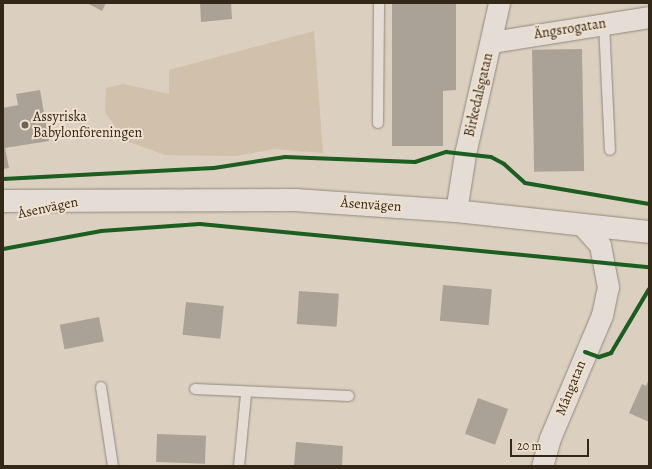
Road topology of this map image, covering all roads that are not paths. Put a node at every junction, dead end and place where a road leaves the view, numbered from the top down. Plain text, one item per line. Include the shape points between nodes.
1 (379, 3) edge
2 (499, 3) edge
3 (649, 17) edge
4 (604, 24) junction
5 (492, 42) junction
6 (378, 123) dead end
7 (610, 150) dead end
8 (92, 199) junction
9 (3, 201) edge
10 (456, 211) junction
11 (3, 217) edge
12 (581, 224) junction
13 (649, 232) edge
14 (101, 387) dead end
15 (195, 389) dead end
16 (246, 394) junction
17 (349, 396) dead end
18 (113, 466) edge
19 (239, 466) edge
20 (542, 466) edge

1 - 6 lane
2 - 5 street, Birkedalsgatan
3 - 4 street, Ängsrogatan
4 - 5 street, Ängsrogatan
4 - 7 lane
5 - 10 street, Birkedalsgatan via 465,154
8 - 9 street, Åsenvägen
8 - 10 street, Åsenvägen via 295,200
8 - 11 street, Åsenvägen
10 - 12 street, Åsenvägen
12 - 13 street, Åsenvägen
12 - 20 street, Mångatan via 600,245 608,287 602,315 550,438
14 - 18 lane
15 - 16 lane
16 - 17 lane
16 - 19 lane

